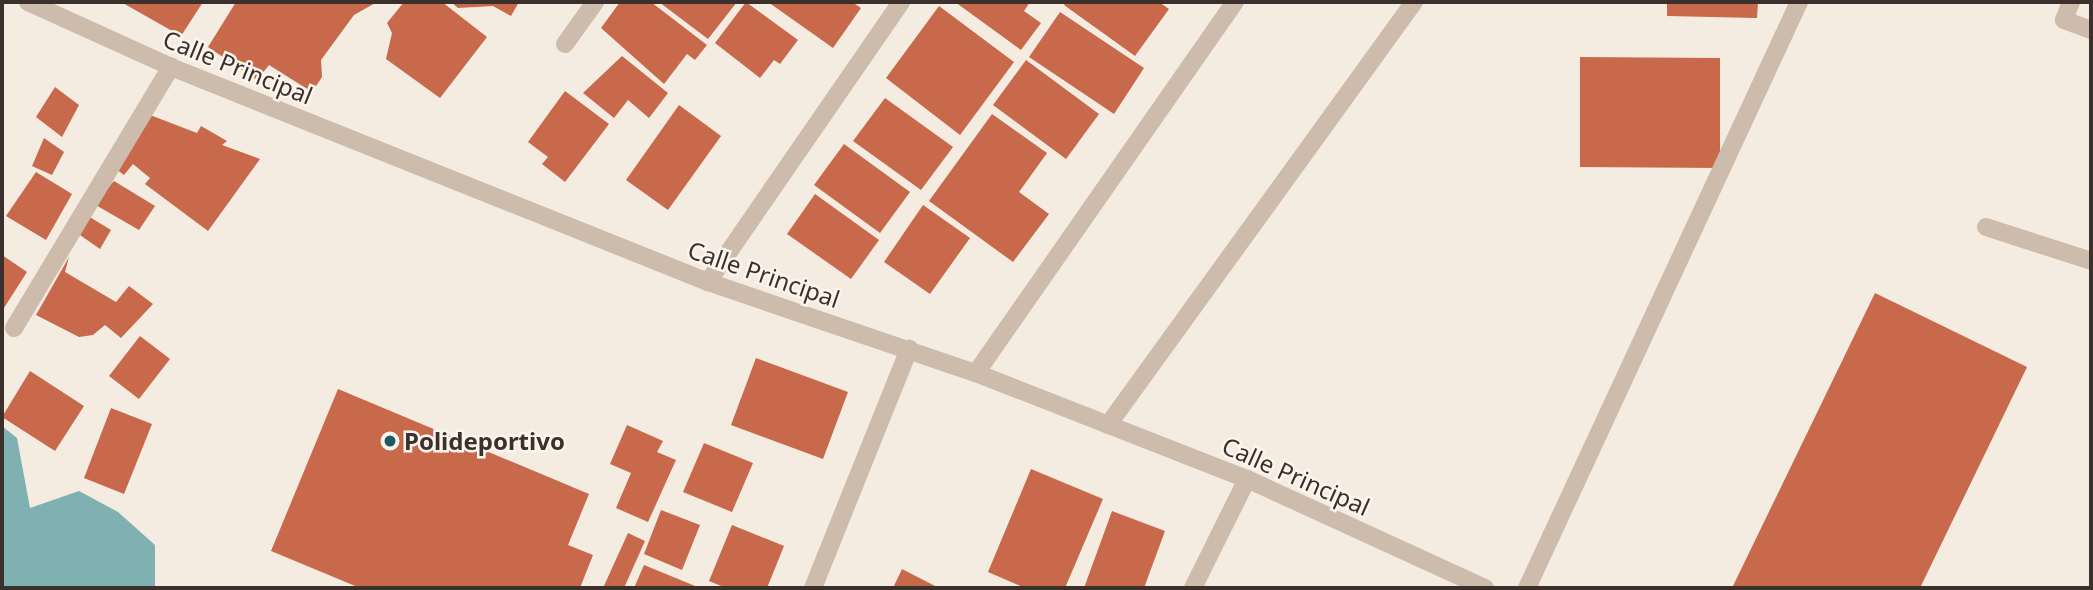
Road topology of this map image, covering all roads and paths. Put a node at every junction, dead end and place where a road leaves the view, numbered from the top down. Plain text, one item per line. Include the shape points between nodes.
1 (28, 2) edge
2 (594, 2) edge
3 (901, 2) edge
4 (1235, 2) edge
5 (1414, 2) edge
6 (1799, 2) edge
7 (2071, 2) edge
8 (2091, 30) edge
9 (565, 44) dead end
10 (172, 67) junction
11 (1986, 227) dead end
12 (2091, 261) edge
13 (708, 282) junction
14 (14, 328) dead end
15 (909, 349) junction
16 (976, 373) junction
17 (1108, 425) junction
18 (1247, 479) junction
19 (813, 588) edge
20 (1193, 588) edge
21 (1485, 588) edge
22 (1527, 588) edge

1 - 10 street, Calle Principal
2 - 9 street
3 - 13 street
4 - 16 street
5 - 17 street
6 - 22 street
7 - 8 street via 2064,20
10 - 13 street, Calle Principal
10 - 14 street
11 - 12 street
13 - 15 street, Calle Principal
15 - 16 street, Calle Principal
15 - 19 street
16 - 17 street, Calle Principal
17 - 18 street, Calle Principal
18 - 20 street
18 - 21 street, Calle Principal

